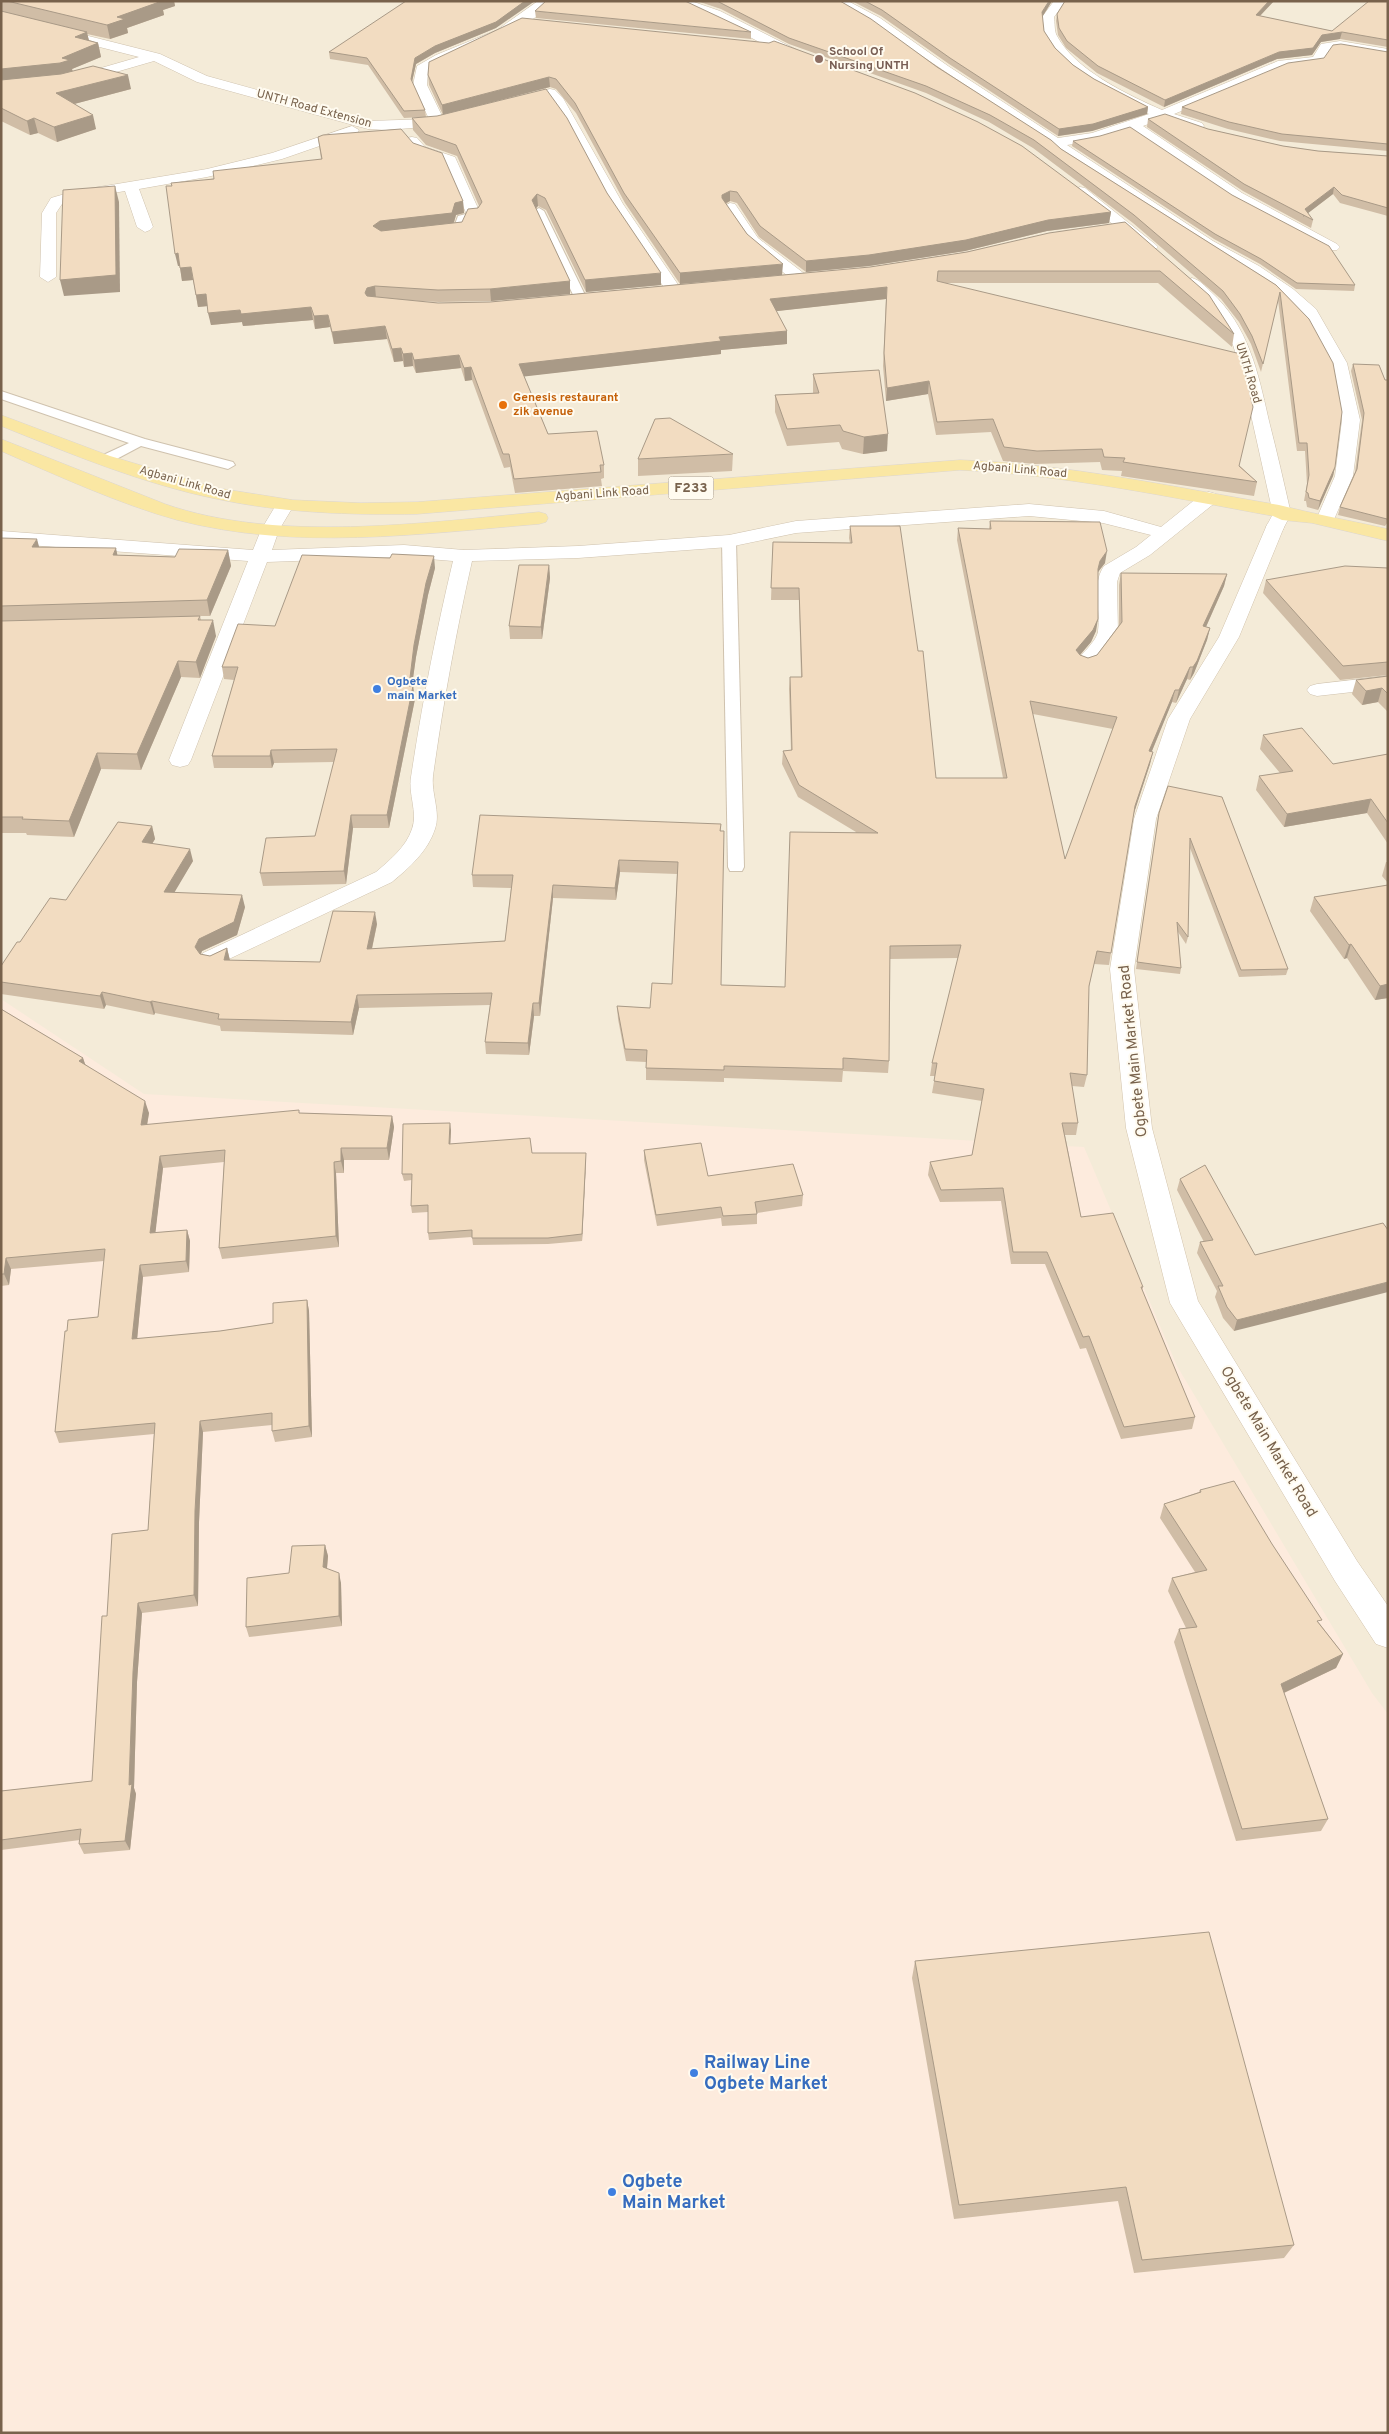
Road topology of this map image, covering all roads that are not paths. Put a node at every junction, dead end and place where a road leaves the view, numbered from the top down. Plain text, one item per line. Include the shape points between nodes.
1 (546, 1) edge
2 (678, 1) edge
3 (838, 1) edge
4 (1060, 1) edge
5 (1, 18) edge
6 (521, 22) junction
7 (540, 24) edge
8 (746, 45) edge
9 (782, 49) junction
10 (1388, 53) edge
11 (155, 57) junction
12 (822, 63) edge
13 (1, 90) edge
14 (503, 105) edge
15 (1161, 115) junction
16 (1131, 124) junction
17 (368, 125) junction
18 (399, 125) junction
19 (1207, 129) edge
20 (1056, 143) junction
21 (1065, 179) edge
22 (130, 187) junction
23 (730, 207) edge
24 (539, 211) edge
25 (474, 215) joint
26 (145, 227) dead end
27 (1127, 227) junction
28 (1102, 230) edge
29 (430, 233) edge
30 (1332, 247) edge
31 (1160, 256) edge
32 (1180, 273) edge
33 (48, 277) dead end
34 (820, 277) edge
35 (800, 278) junction
36 (780, 280) edge
37 (655, 291) edge
38 (600, 297) edge
39 (581, 299) junction
40 (563, 300) edge
41 (1, 395) edge
42 (1, 420) edge
43 (140, 442) junction
44 (1, 444) edge
45 (104, 460) junction
46 (228, 465) dead end
47 (1201, 504) junction
48 (285, 505) junction
49 (604, 512) dead end
50 (555, 516) dead end
51 (1279, 520) junction
52 (1325, 520) junction
53 (270, 530) junction
54 (1163, 533) junction
55 (1388, 534) edge
56 (1, 537) edge
57 (730, 541) junction
58 (1388, 545) edge
59 (261, 556) junction
60 (464, 556) junction
61 (1086, 662) edge
62 (1388, 682) edge
63 (1317, 690) dead end
64 (180, 760) dead end
65 (736, 867) dead end
66 (212, 959) edge
67 (1388, 1634) edge

1 - 6 street, UNTH Road Extension
2 - 9 street via 716,14
3 - 20 street via 876,20 943,69
4 - 15 street via 1054,6 1046,26 1065,57 1087,75
5 - 11 street, UNTH Road Extension
6 - 7 street
6 - 18 street, UNTH Road Extension via 500,34 432,61 422,69 420,85 442,120
8 - 9 street
9 - 12 street
10 - 15 street via 1326,47 1317,60 1283,64
11 - 13 street via 64,83
11 - 17 street, UNTH Road Extension via 202,79
14 - 37 street via 550,93 556,98 616,204 680,289
15 - 16 street
15 - 19 street
16 - 20 street via 1094,137
16 - 30 street via 1237,196
17 - 18 street, UNTH Road Extension
17 - 22 street via 277,156
18 - 25 street via 420,150 450,160
20 - 52 street via 1208,244 1254,269 1310,312 1340,363 1351,420 1344,476
21 - 27 street
22 - 26 street
22 - 33 street via 74,195 56,201 49,213
23 - 35 street via 753,242
24 - 39 lane
25 - 29 lane via 462,218 459,230
27 - 28 street
27 - 31 street
32 - 51 street, UNTH Road via 1214,303 1241,345 1249,370
34 - 35 street
35 - 36 street
38 - 39 street
39 - 40 street
41 - 43 lane
42 - 45 main road, Agbani Link Road / F233
43 - 45 lane
43 - 46 lane
44 - 53 main road, Agbani Link Road via 163,510 227,525
45 - 48 main road, Agbani Link Road / F233 via 217,494
47 - 48 main road, Agbani Link Road / F233 via 1074,475 960,465 417,508
47 - 49 main road, Agbani Link Road / F233 via 962,481
47 - 51 main road, Agbani Link Road / F233 via 1246,518
47 - 54 street
48 - 53 street
50 - 53 main road, Agbani Link Road via 380,530
51 - 52 main road, Agbani Link Road / F233
51 - 58 main road, Agbani Link Road / F233
51 - 67 street, Ogbete Main Market Road via 1229,638 1176,728 1145,819 1122,969 1139,1128 1184,1303 1346,1571
52 - 55 main road, Agbani Link Road / F233
53 - 59 street
54 - 57 street via 1104,518 1029,510 796,527
54 - 61 street via 1111,570 1106,582 1108,633
56 - 59 street
57 - 60 street
57 - 65 lane
59 - 60 street via 404,551
59 - 64 street via 225,623
60 - 66 street via 452,604 425,758 421,792 425,806 424,830 412,850 384,877
62 - 63 street

